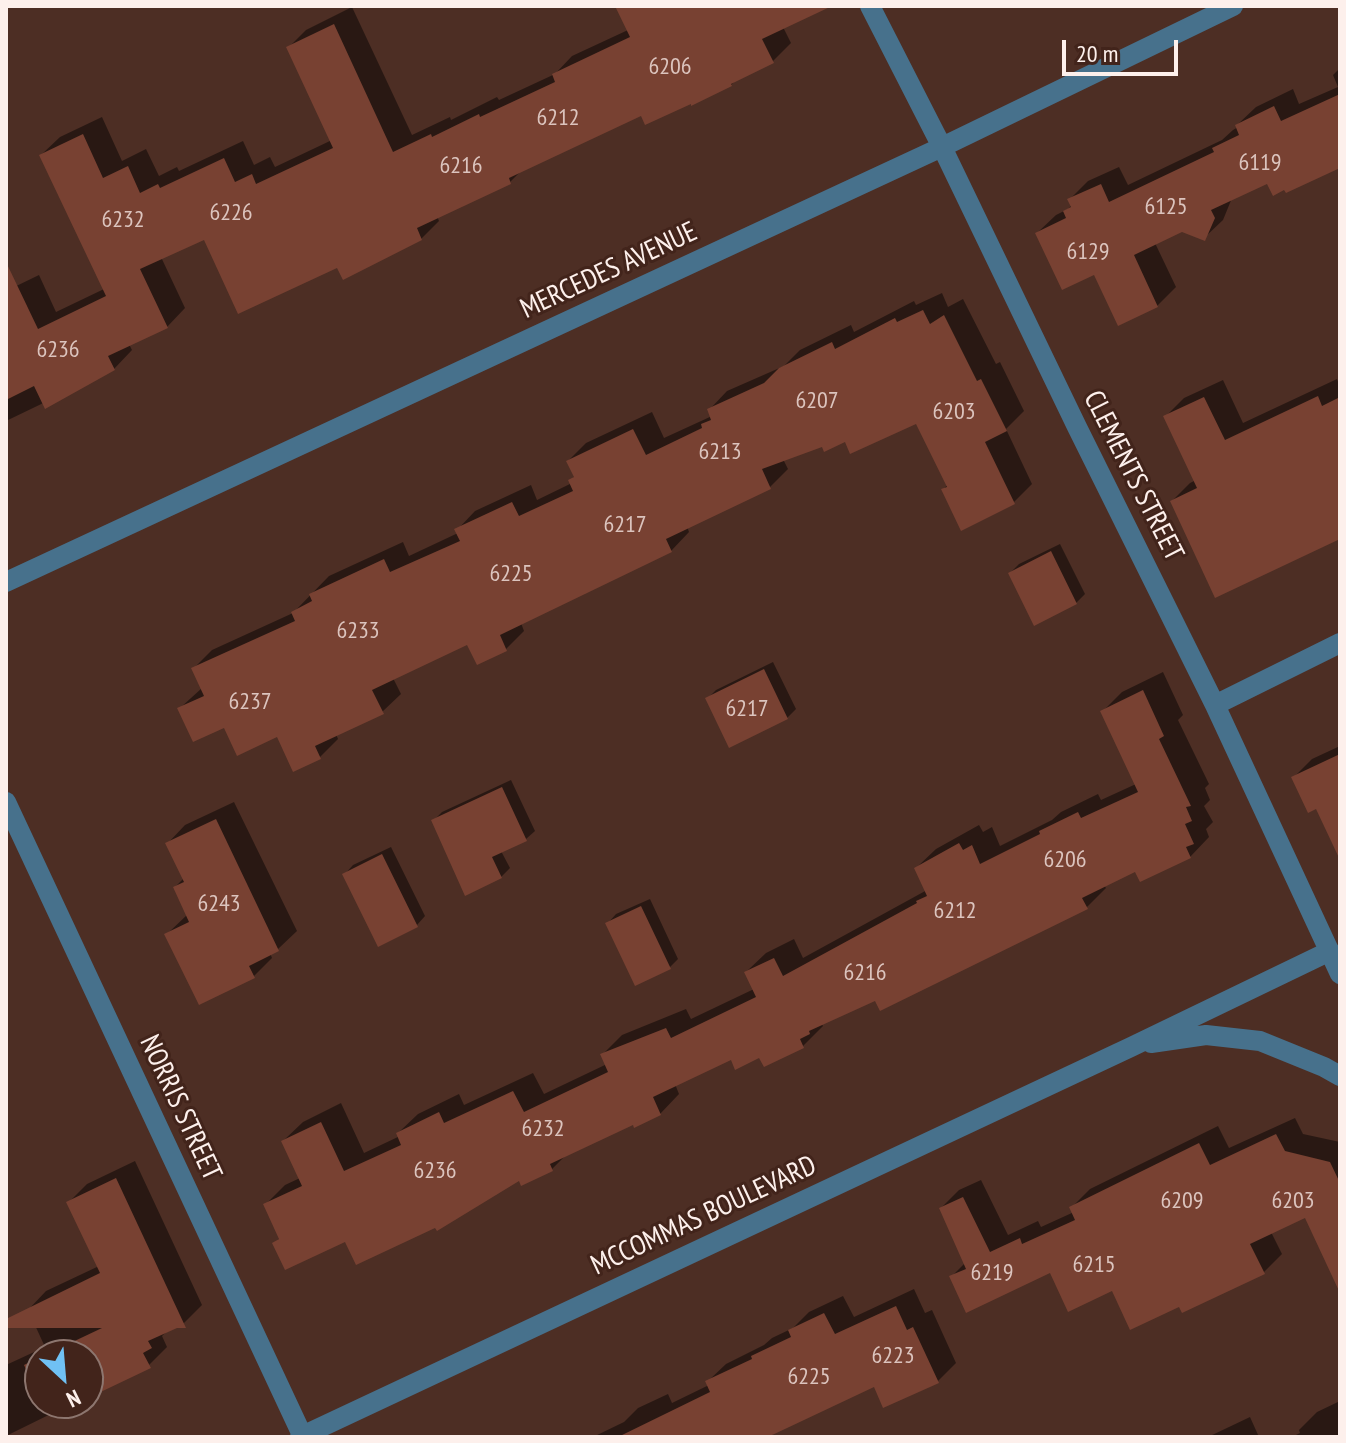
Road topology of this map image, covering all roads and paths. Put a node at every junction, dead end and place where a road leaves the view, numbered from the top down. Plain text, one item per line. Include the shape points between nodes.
1 (870, 6) edge
2 (1233, 6) edge
3 (942, 147) junction
4 (6, 582) edge
5 (1340, 643) edge
6 (1215, 705) junction
7 (6, 802) edge
8 (1330, 951) junction
9 (1340, 974) edge
10 (1131, 1047) junction
11 (1340, 1076) edge
12 (302, 1437) edge

1 - 3 street, CLEMENTS STREET
2 - 3 street, MERCEDES AVENUE
3 - 4 street, MERCEDES AVENUE
3 - 6 street, CLEMENTS STREET
5 - 6 street
6 - 8 street, CLEMENTS STREET
7 - 12 street, NORRIS STREET
8 - 9 street, CLEMENTS STREET
8 - 10 street, MCCOMMAS BOULEVARD
10 - 11 street, MCCOMMAS BOULEVARD via 1206,1035 1260,1041
10 - 12 street, MCCOMMAS BOULEVARD

